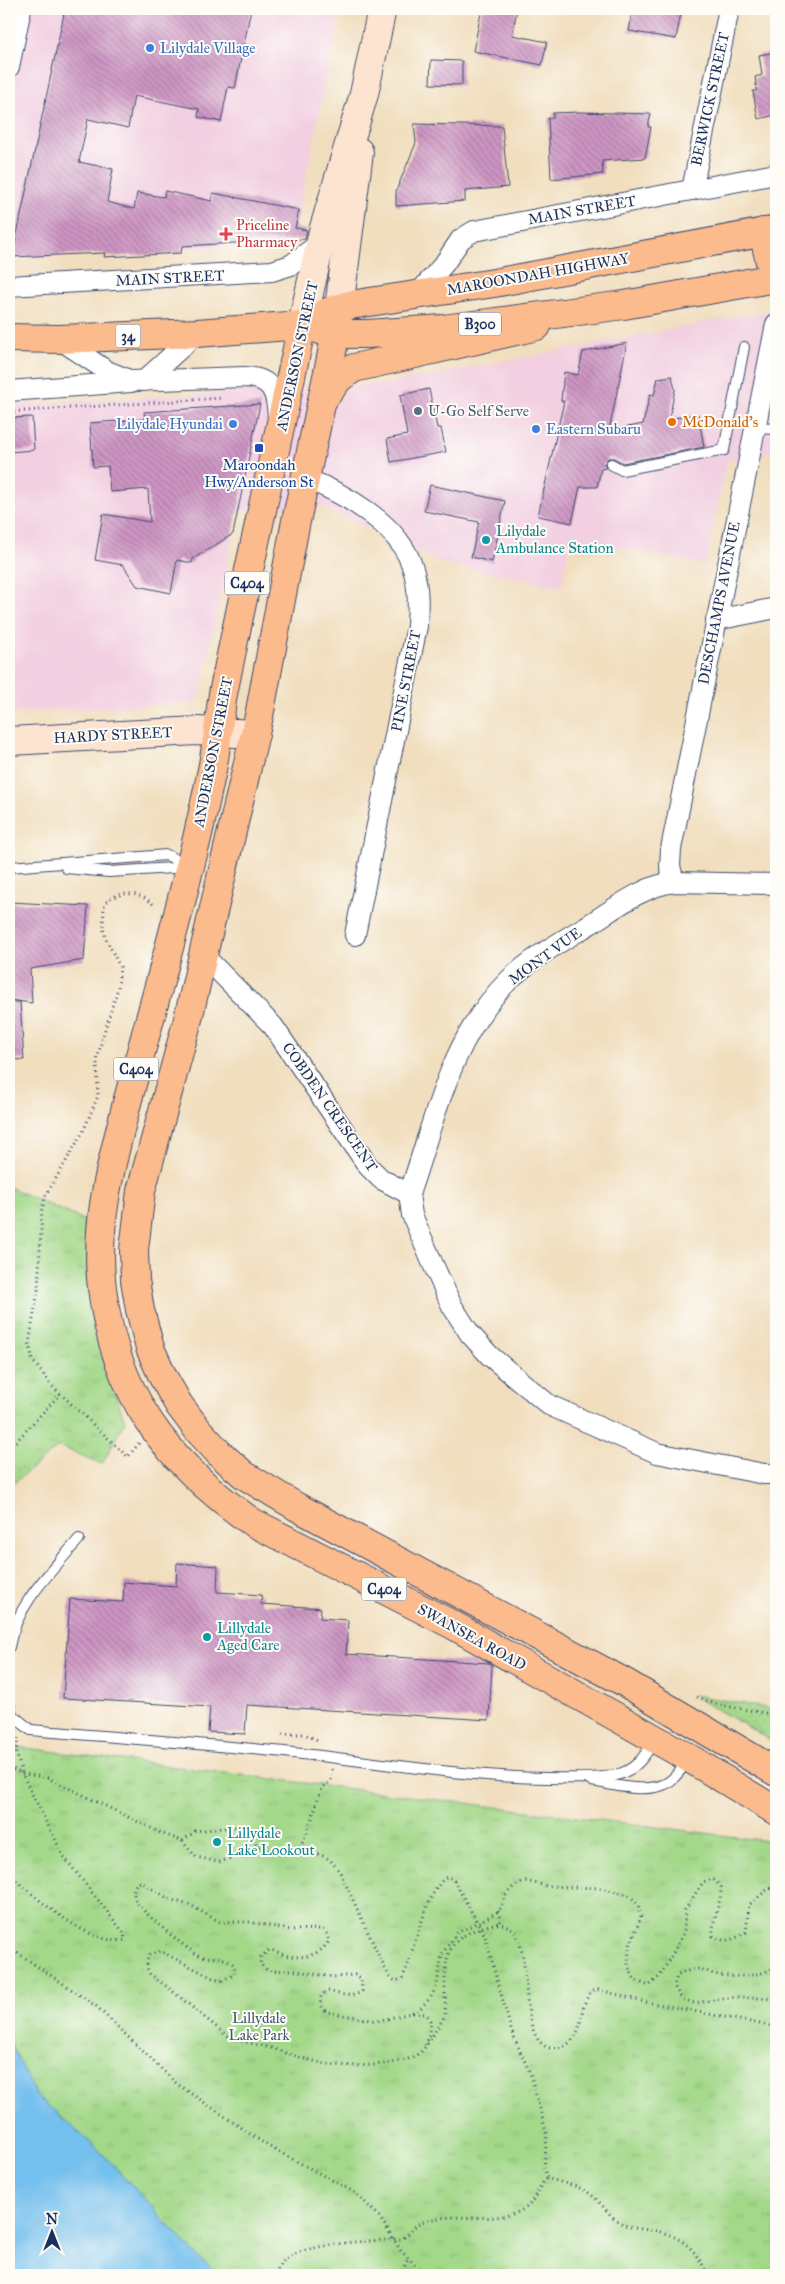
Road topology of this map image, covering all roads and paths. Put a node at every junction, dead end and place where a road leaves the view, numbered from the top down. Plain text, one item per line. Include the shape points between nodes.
1 (21, 9) edge
2 (382, 9) edge
3 (729, 9) edge
4 (9, 67) edge
5 (364, 94) junction
6 (776, 174) edge
7 (692, 190) junction
8 (770, 231) edge
9 (321, 242) junction
10 (776, 283) edge
11 (9, 286) edge
12 (417, 295) junction
13 (624, 305) junction
14 (337, 321) junction
15 (776, 324) edge
16 (302, 325) junction
17 (197, 333) junction
18 (9, 338) edge
19 (59, 339) junction
20 (744, 348) dead end
21 (142, 381) junction
22 (9, 391) edge
23 (233, 398) dead end
24 (320, 409) junction
25 (9, 412) edge
26 (755, 428) junction
27 (776, 429) edge
28 (279, 437) junction
29 (611, 464) dead end
30 (272, 471) junction
31 (304, 478) junction
32 (776, 608) edge
33 (716, 620) junction
34 (218, 731) junction
35 (255, 734) junction
36 (9, 741) edge
37 (9, 867) edge
38 (190, 867) junction
39 (223, 872) junction
40 (674, 882) junction
41 (776, 884) edge
42 (355, 935) dead end
43 (202, 954) junction
44 (130, 1091) junction
45 (409, 1194) junction
46 (60, 1394) dead end
47 (140, 1407) joint
48 (9, 1449) edge
49 (776, 1474) edge
50 (79, 1539) dead end
51 (9, 1647) edge
52 (9, 1704) edge
53 (691, 1707) junction
54 (776, 1715) edge
55 (21, 1722) junction
56 (282, 1734) dead end
57 (655, 1739) junction
58 (322, 1742) dead end
59 (16, 1751) junction
60 (744, 1751) junction
61 (9, 1754) edge
62 (333, 1758) junction
63 (689, 1758) junction
64 (9, 1767) edge
65 (776, 1772) edge
66 (22, 1774) junction
67 (581, 1779) junction
68 (739, 1789) junction
69 (776, 1811) edge
70 (250, 1840) junction
71 (182, 1841) junction
72 (291, 1853) junction
73 (9, 1874) edge
74 (776, 1888) edge
75 (498, 1911) junction
76 (477, 1922) junction
77 (501, 1924) junction
78 (468, 1927) junction
79 (480, 1928) junction
80 (470, 1932) junction
81 (9, 1947) edge
82 (776, 1967) edge
83 (776, 1999) edge
84 (411, 2013) junction
85 (776, 2027) edge
86 (424, 2048) junction
87 (547, 2178) junction
88 (393, 2239) junction
89 (408, 2259) junction
90 (276, 2275) edge
91 (400, 2275) edge
92 (426, 2275) edge
93 (708, 2275) edge

1 - 4 street
2 - 5 main road, ANDERSON STREET
3 - 7 street, BERWICK STREET
5 - 9 main road, ANDERSON STREET
5 - 14 main road, ANDERSON STREET
6 - 7 street, MAIN STREET
7 - 12 street, MAIN STREET via 474,230 462,239
8 - 10 main road
8 - 12 main road, MAROONDAH HIGHWAY / B300 via 578,269
9 - 11 street, MAIN STREET via 291,265 272,271
9 - 16 main road, ANDERSON STREET
10 - 13 main road, MAROONDAH HIGHWAY / B300
12 - 14 main road, MAROONDAH HIGHWAY / B300
13 - 14 main road, MAROONDAH HIGHWAY / B300 via 443,329 367,334
13 - 24 main road via 354,368 335,382
14 - 16 main road, MAROONDAH HIGHWAY / B300
14 - 24 main road, ANDERSON STREET / C404
15 - 26 street, DESCHAMPS AVENUE
16 - 17 main road, MAROONDAH HIGHWAY / 34
16 - 28 main road, ANDERSON STREET / C404
17 - 19 main road, MAROONDAH HIGHWAY / 34
17 - 21 street
18 - 19 main road, MAROONDAH HIGHWAY / 34
19 - 21 street via 107,371 128,380
20 - 29 lane via 724,450 622,470
21 - 22 street
21 - 28 street via 261,379 268,383 275,395
23 - 25 path
24 - 31 main road, ANDERSON STREET / C404
26 - 27 lane
26 - 33 street, DESCHAMPS AVENUE
28 - 30 main road, ANDERSON STREET / C404
30 - 31 main road
30 - 34 main road, ANDERSON STREET / C404
31 - 35 main road, ANDERSON STREET / C404
31 - 42 street, PINE STREET via 342,496 387,527 412,563 417,593 417,626
32 - 33 street
33 - 40 street, DESCHAMPS AVENUE via 671,849 670,872
34 - 35 main road, HARDY STREET
34 - 36 main road, HARDY STREET
34 - 38 main road, ANDERSON STREET / C404
35 - 39 main road, ANDERSON STREET / C404
37 - 38 lane via 170,855
38 - 39 main road
38 - 44 main road, ANDERSON STREET / C404
39 - 43 main road, ANDERSON STREET / C404
40 - 41 street, MONT VUE
40 - 45 street, MONT VUE via 652,888 562,942 518,972 491,1001 466,1040 446,1082
43 - 44 main road via 188,953 181,957 161,1028
43 - 45 street, COBDEN CRESCENT via 273,1026 368,1166 382,1179
43 - 53 main road, ANDERSON STREET / C404 via 188,1019 141,1191 134,1250 135,1280 150,1348 179,1405 219,1453 271,1493 517,1624
44 - 47 main road, ANDERSON STREET / C404 via 106,1189 100,1253 101,1285 114,1348
45 - 49 street via 412,1215 432,1262 452,1306 470,1334 490,1356 549,1406 657,1453
46 - 48 path
47 - 57 main road, SWANSEA ROAD / C404 via 178,1461 200,1483 252,1522 453,1625
50 - 51 lane via 32,1594 11,1632
52 - 55 lane via 12,1716
53 - 54 path via 715,1704
53 - 57 main road
53 - 60 main road, C404
53 - 63 main road
55 - 59 path
55 - 62 lane via 31,1730
56 - 58 path via 304,1734
57 - 63 main road, SWANSEA ROAD / C404
57 - 67 lane via 639,1763 629,1770
59 - 61 path
59 - 66 path
60 - 65 main road, C404
60 - 68 main road via 736,1767
62 - 67 lane via 485,1775
62 - 72 path via 331,1781 322,1789 298,1849
63 - 67 lane via 666,1784 634,1788
63 - 68 main road, SWANSEA ROAD / C404
64 - 66 path
66 - 71 path via 46,1777
66 - 73 path via 64,1857 124,1933 125,1940 117,1942 86,1932 48,1908
68 - 69 main road, SWANSEA ROAD / C404
70 - 71 path via 243,1826 229,1826 195,1831
70 - 71 path via 235,1857 219,1862 196,1857
70 - 72 path via 277,1854
72 - 76 path via 322,1855 332,1862 340,1872 384,1967 395,1981 402,1979 432,1897 442,1880 447,1877 453,1879
74 - 75 path via 768,1889 749,1906 746,1932 733,1940 718,1940 712,1936 712,1920 721,1901 721,1887 712,1879 702,1882 685,1910 684,1932 678,1946 660,1976 649,1986 635,1980 628,1966 630,1948 641,1917 638,1904 630,1895 601,1888 547,1886 526,1881 513,1886
75 - 76 path
75 - 77 path
76 - 78 path
76 - 79 path
77 - 79 path
77 - 85 path via 507,1924 514,1931 520,1944 528,2014 534,2035 540,2044 550,2048 564,2046 578,2034 585,2000 596,1989
78 - 80 path
78 - 84 path via 457,1933 442,1954 431,1998
79 - 80 path
79 - 87 path via 542,2116 547,2135 544,2168
80 - 86 path via 460,1936 448,1954 445,2014
81 - 88 path via 96,2006 176,2083 268,2146 354,2192 379,2216
82 - 83 path via 737,1977 712,1974 702,1969 690,1970 677,1976 674,1986 682,1999 694,2003 736,1998
84 - 86 path via 425,2014 431,2021
84 - 86 path via 377,2021 326,2012 321,2006 322,1994 328,1991 358,1995 362,1991 361,1978 292,1970 268,1971 260,1964 261,1957 269,1950 296,1957 311,1955 324,1948 328,1941 322,1929 290,1930 250,1922 220,1922 171,1900 145,1884 137,1883 134,1887 136,1902 185,1946 197,1954 233,1963 234,1975 222,1980 160,1952 150,1955 146,1967 150,1974 229,2037 329,2064 368,2066 404,2061
87 - 88 path via 537,2188 533,2202 522,2210 507,2215 422,2222 406,2236
87 - 93 path via 592,2195 621,2224 662,2232 683,2241 695,2252
88 - 89 path
88 - 90 path via 353,2242 299,2253 285,2259
89 - 91 path
89 - 92 path

